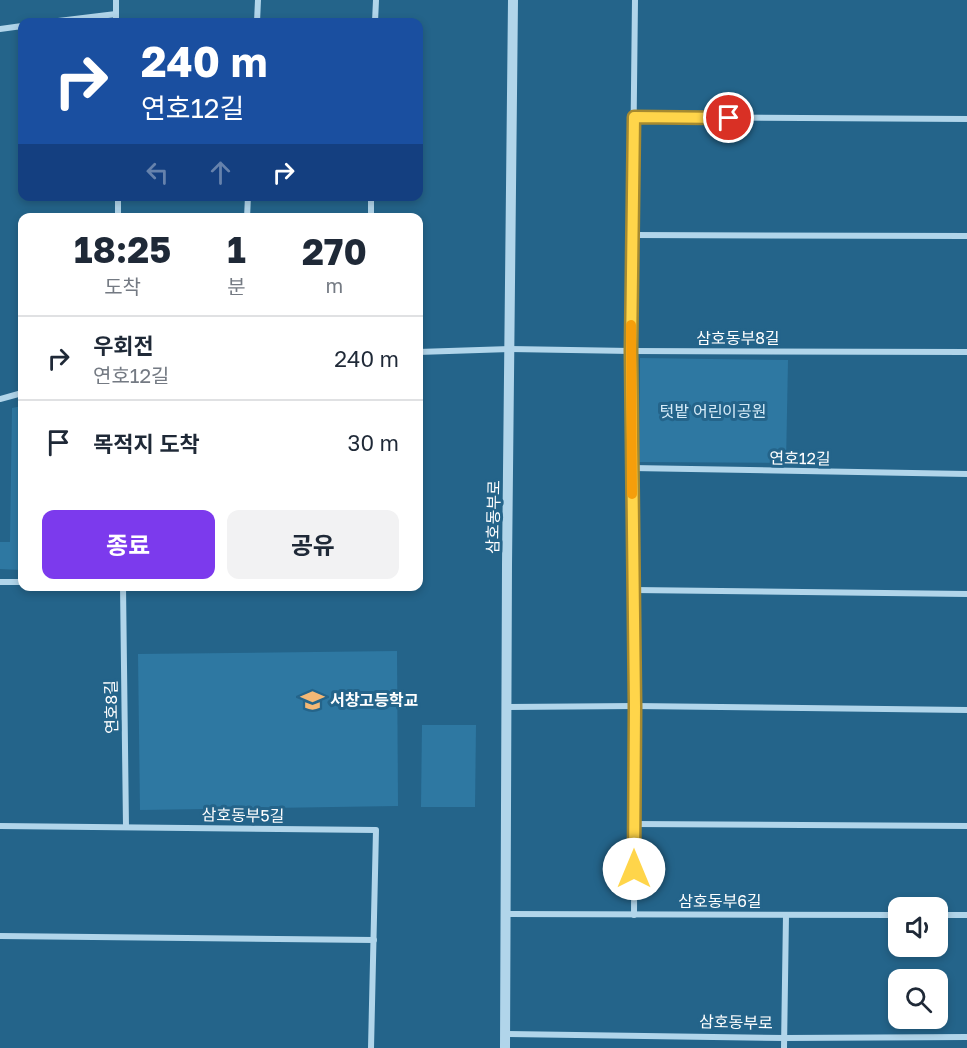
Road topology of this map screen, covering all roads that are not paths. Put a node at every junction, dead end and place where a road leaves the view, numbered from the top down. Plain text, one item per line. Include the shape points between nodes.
1 (116, 0) edge
2 (258, 0) edge
3 (376, 0) edge
4 (513, 0) edge
5 (635, 0) edge
6 (116, 14) junction
7 (83, 18) edge
8 (116, 18) edge
9 (257, 18) edge
10 (375, 18) edge
11 (18, 27) edge
12 (0, 29) edge
13 (634, 117) junction
14 (967, 120) edge
15 (633, 235) junction
16 (967, 236) edge
17 (510, 350) junction
18 (631, 351) junction
19 (423, 352) edge
20 (967, 352) edge
21 (18, 394) edge
22 (0, 399) edge
23 (632, 468) junction
24 (967, 474) edge
25 (0, 582) edge
26 (18, 582) edge
27 (634, 590) junction
28 (123, 591) edge
29 (967, 594) edge
30 (635, 706) junction
31 (507, 707) junction
32 (967, 710) edge
33 (634, 824) junction
34 (0, 826) edge
35 (967, 826) edge
36 (126, 827) junction
37 (506, 914) junction
38 (634, 915) junction
39 (786, 915) junction
40 (888, 915) edge
41 (948, 915) edge
42 (967, 915) edge
43 (0, 936) edge
44 (374, 940) junction
45 (505, 1034) junction
46 (967, 1037) edge
47 (784, 1038) junction
48 (371, 1048) edge
49 (505, 1048) edge
50 (784, 1048) edge

1 - 6 street
2 - 9 street
3 - 10 street
4 - 17 street, 삼호동부로
5 - 13 street
6 - 7 street
6 - 8 street
11 - 12 street
13 - 14 street
13 - 15 street
15 - 16 street
15 - 18 street
17 - 18 street, 삼호동부8길
17 - 19 street, 삼호동부8길
17 - 31 street, 삼호동부로
18 - 20 street, 삼호동부8길
18 - 23 street
21 - 22 street
23 - 24 street, 연호12길
23 - 27 street
25 - 26 street
27 - 29 street
27 - 30 street
28 - 36 street, 연호8길
30 - 31 street
30 - 32 street
30 - 33 street
31 - 37 street, 삼호동부로
33 - 35 street
33 - 38 street
34 - 36 street, 삼호동부5길
36 - 44 street, 삼호동부5길 via 376,830
37 - 38 street, 삼호동부6길
37 - 45 street, 삼호동부로
38 - 39 street, 삼호동부6길
39 - 40 street, 삼호동부6길
39 - 47 street
41 - 42 street
43 - 44 street
44 - 48 street, 삼호동부5길
45 - 47 street, 삼호동부로
45 - 49 street, 삼호동부로
46 - 47 street, 삼호동부로
47 - 50 street

